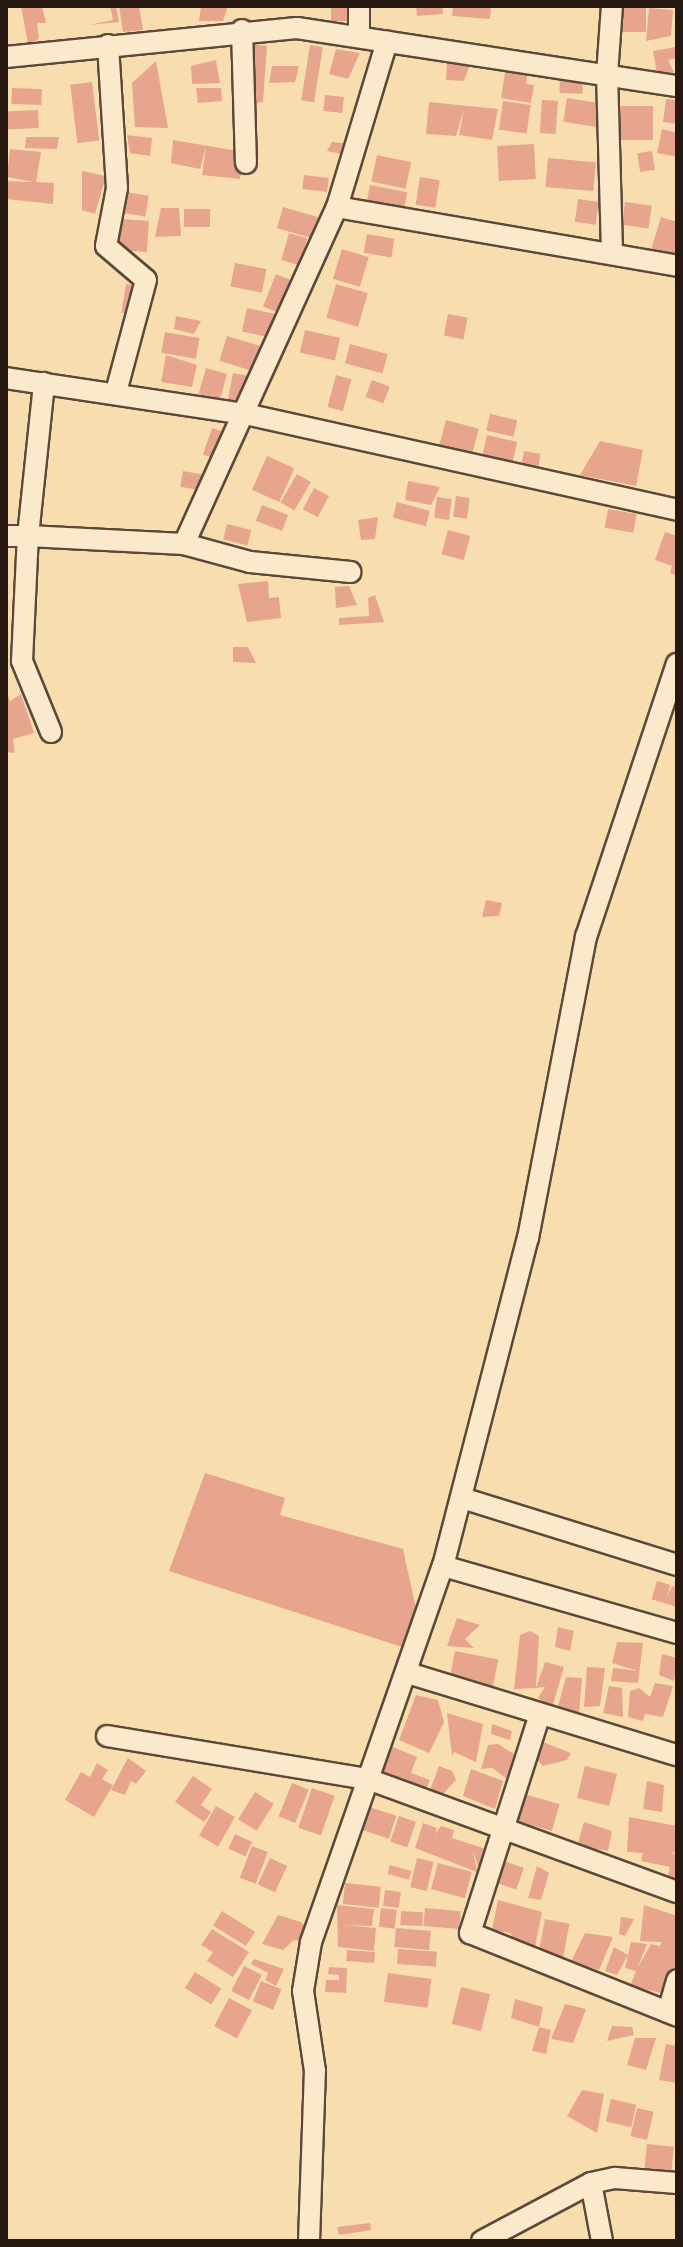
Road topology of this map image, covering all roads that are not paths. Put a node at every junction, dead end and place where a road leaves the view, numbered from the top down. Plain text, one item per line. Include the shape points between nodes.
1 (359, 6) edge
2 (612, 6) edge
3 (242, 30) junction
4 (359, 37) junction
5 (387, 41) junction
6 (108, 45) junction
7 (6, 57) edge
8 (607, 75) junction
9 (677, 86) edge
10 (246, 163) dead end
11 (337, 207) junction
12 (612, 252) junction
13 (677, 266) edge
14 (6, 378) edge
15 (44, 383) junction
16 (116, 392) junction
17 (245, 414) junction
18 (677, 510) edge
19 (6, 536) edge
20 (28, 536) junction
21 (184, 544) junction
22 (351, 572) dead end
23 (677, 664) edge
24 (51, 732) dead end
25 (462, 1498) junction
26 (677, 1565) edge
27 (443, 1566) junction
28 (677, 1633) edge
29 (408, 1673) junction
30 (539, 1717) junction
31 (107, 1736) dead end
32 (677, 1755) edge
33 (368, 1779) junction
34 (502, 1825) junction
35 (677, 1892) edge
36 (677, 1980) edge
37 (672, 2014) edge
38 (591, 2183) junction
39 (677, 2183) edge
40 (309, 2241) edge
41 (482, 2241) edge
42 (602, 2241) edge

1 - 4 street
2 - 8 street
3 - 4 street via 297,28
3 - 6 street
3 - 10 street
4 - 5 street
5 - 8 street
5 - 11 street
6 - 7 street
6 - 16 street via 117,188 106,246 146,280
8 - 9 street
8 - 12 street
11 - 12 street
11 - 17 street
12 - 13 street
14 - 15 street
15 - 16 street
15 - 20 street
16 - 17 street
17 - 18 street
17 - 21 street
19 - 20 street
20 - 21 street
20 - 24 street via 22,661
21 - 22 street via 250,562
23 - 25 street via 586,937 528,1238
25 - 26 street
25 - 27 street
27 - 28 street
27 - 29 street
29 - 30 street
29 - 33 street
30 - 32 street
30 - 34 street
31 - 33 street
33 - 34 street
33 - 40 street via 311,1942 303,1991 315,2071
34 - 35 street
34 - 37 street via 470,1933
36 - 37 street
38 - 39 street via 615,2178
38 - 41 street
38 - 42 street

